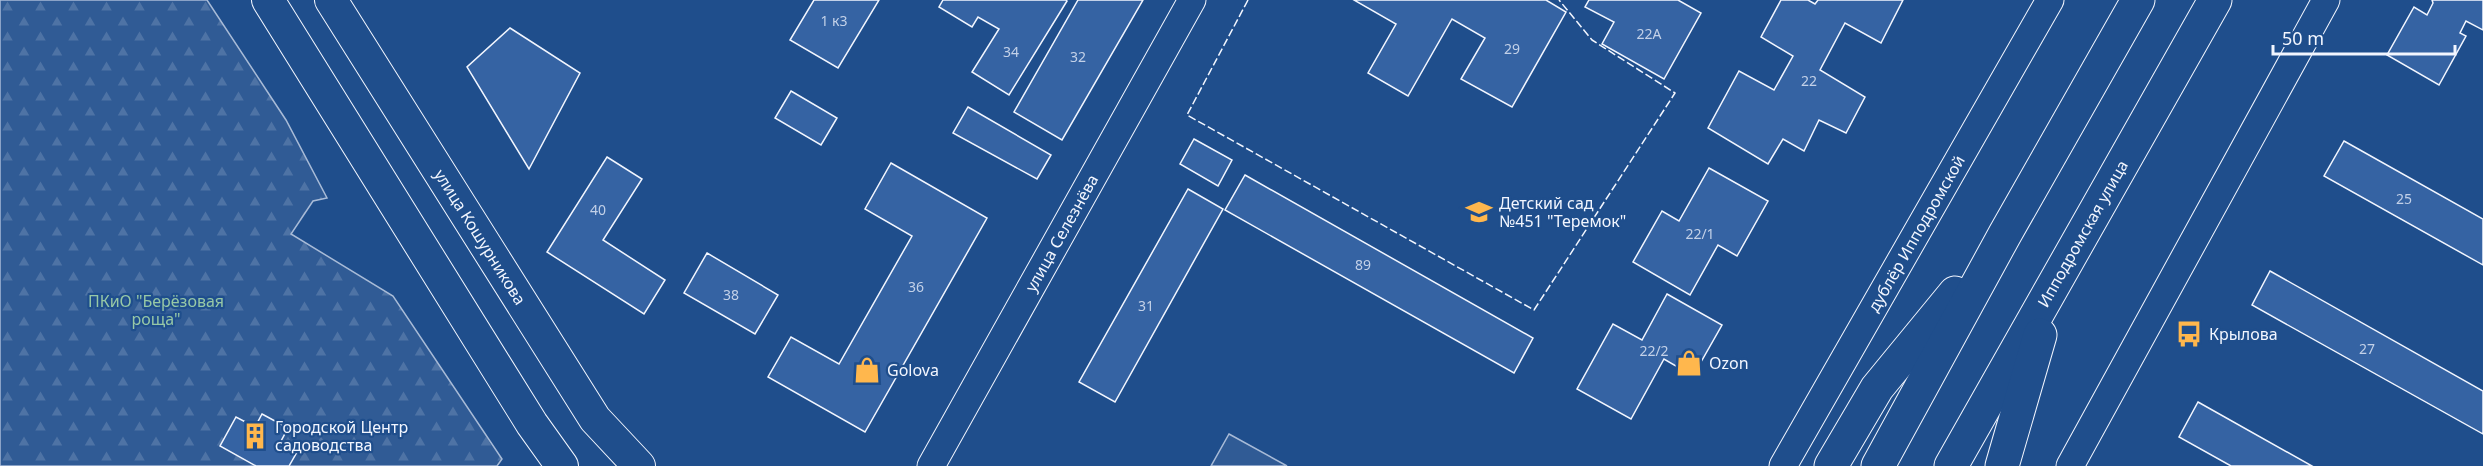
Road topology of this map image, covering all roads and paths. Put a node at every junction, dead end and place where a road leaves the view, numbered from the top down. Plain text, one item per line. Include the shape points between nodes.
1 (268, 0) edge
2 (331, 0) edge
3 (1192, 0) edge
4 (2050, 0) edge
5 (2138, 0) edge
6 (2215, 0) edge
7 (2326, 0) edge
8 (2005, 234) junction
9 (2056, 282) junction
10 (2080, 463) edge
11 (562, 466) edge
12 (639, 466) edge
13 (931, 466) edge
14 (1783, 466) edge
15 (1831, 466) edge
16 (1878, 466) edge
17 (1951, 466) edge
18 (2002, 466) edge

1 - 11 main road
2 - 12 main road, улица Кошурникова via 595,419
3 - 13 street, улица Селезнёва
4 - 14 street, дублёр Ипподромской
5 - 8 highway
6 - 9 highway, Ипподромская улица
7 - 10 street
8 - 15 highway via 1877,388
8 - 16 highway
9 - 17 highway, Ипподромская улица
9 - 18 highway

